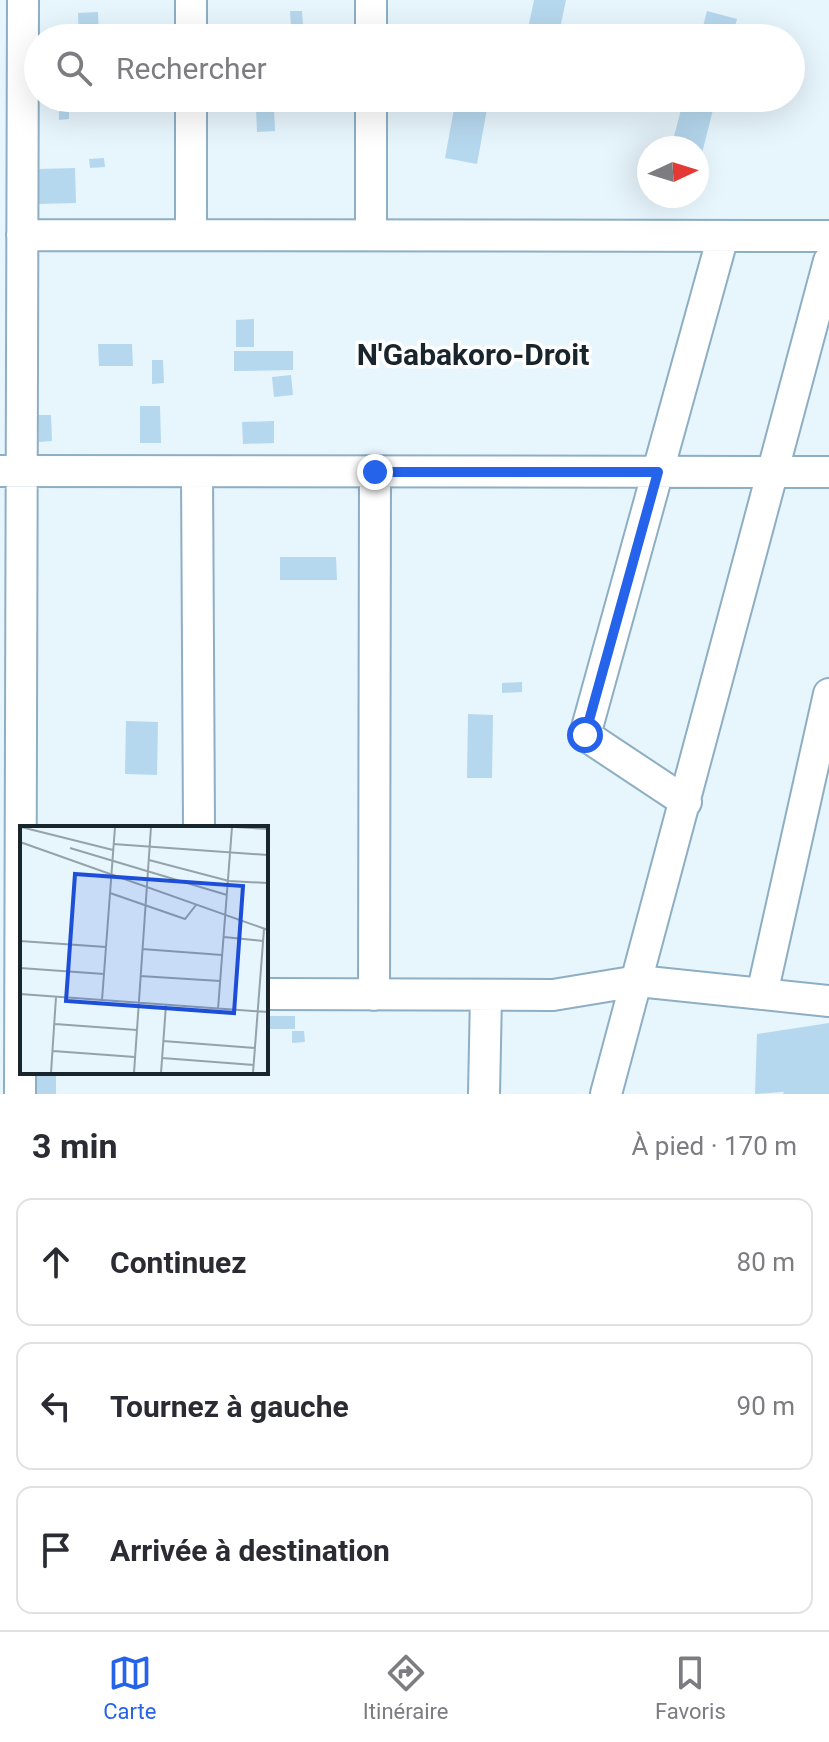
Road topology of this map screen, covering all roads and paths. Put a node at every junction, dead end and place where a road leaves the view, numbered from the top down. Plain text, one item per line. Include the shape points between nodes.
1 (23, 0) edge
2 (191, 0) edge
3 (371, 0) edge
4 (191, 24) edge
5 (371, 24) edge
6 (191, 112) edge
7 (371, 112) edge
8 (22, 235) junction
9 (191, 235) junction
10 (371, 235) junction
11 (723, 236) junction
12 (829, 236) edge
13 (829, 261) edge
14 (11, 471) edge
15 (197, 472) junction
16 (375, 472) junction
17 (658, 472) junction
18 (771, 472) junction
19 (829, 472) edge
20 (11, 650) edge
21 (829, 694) edge
22 (686, 802) junction
23 (199, 826) edge
24 (20, 959) edge
25 (638, 981) junction
26 (268, 994) edge
27 (762, 994) junction
28 (374, 995) junction
29 (486, 995) junction
30 (829, 1001) edge
31 (20, 1074) edge
32 (20, 1094) edge
33 (484, 1094) edge
34 (606, 1094) edge

1 - 8 street
2 - 4 street
3 - 5 street
6 - 9 street
7 - 10 street
8 - 9 street
8 - 14 street
9 - 10 street
10 - 11 street
11 - 12 street
11 - 17 street
13 - 18 street
14 - 15 street
14 - 20 street
15 - 16 street
15 - 23 street
16 - 17 street
16 - 28 street
17 - 18 street
17 - 22 street via 585,735
18 - 19 street
18 - 22 street
20 - 24 street
21 - 27 street
22 - 25 street
25 - 27 street
25 - 29 street via 553,995
25 - 34 street
26 - 28 street
27 - 30 street
28 - 29 street
29 - 33 street
31 - 32 street

